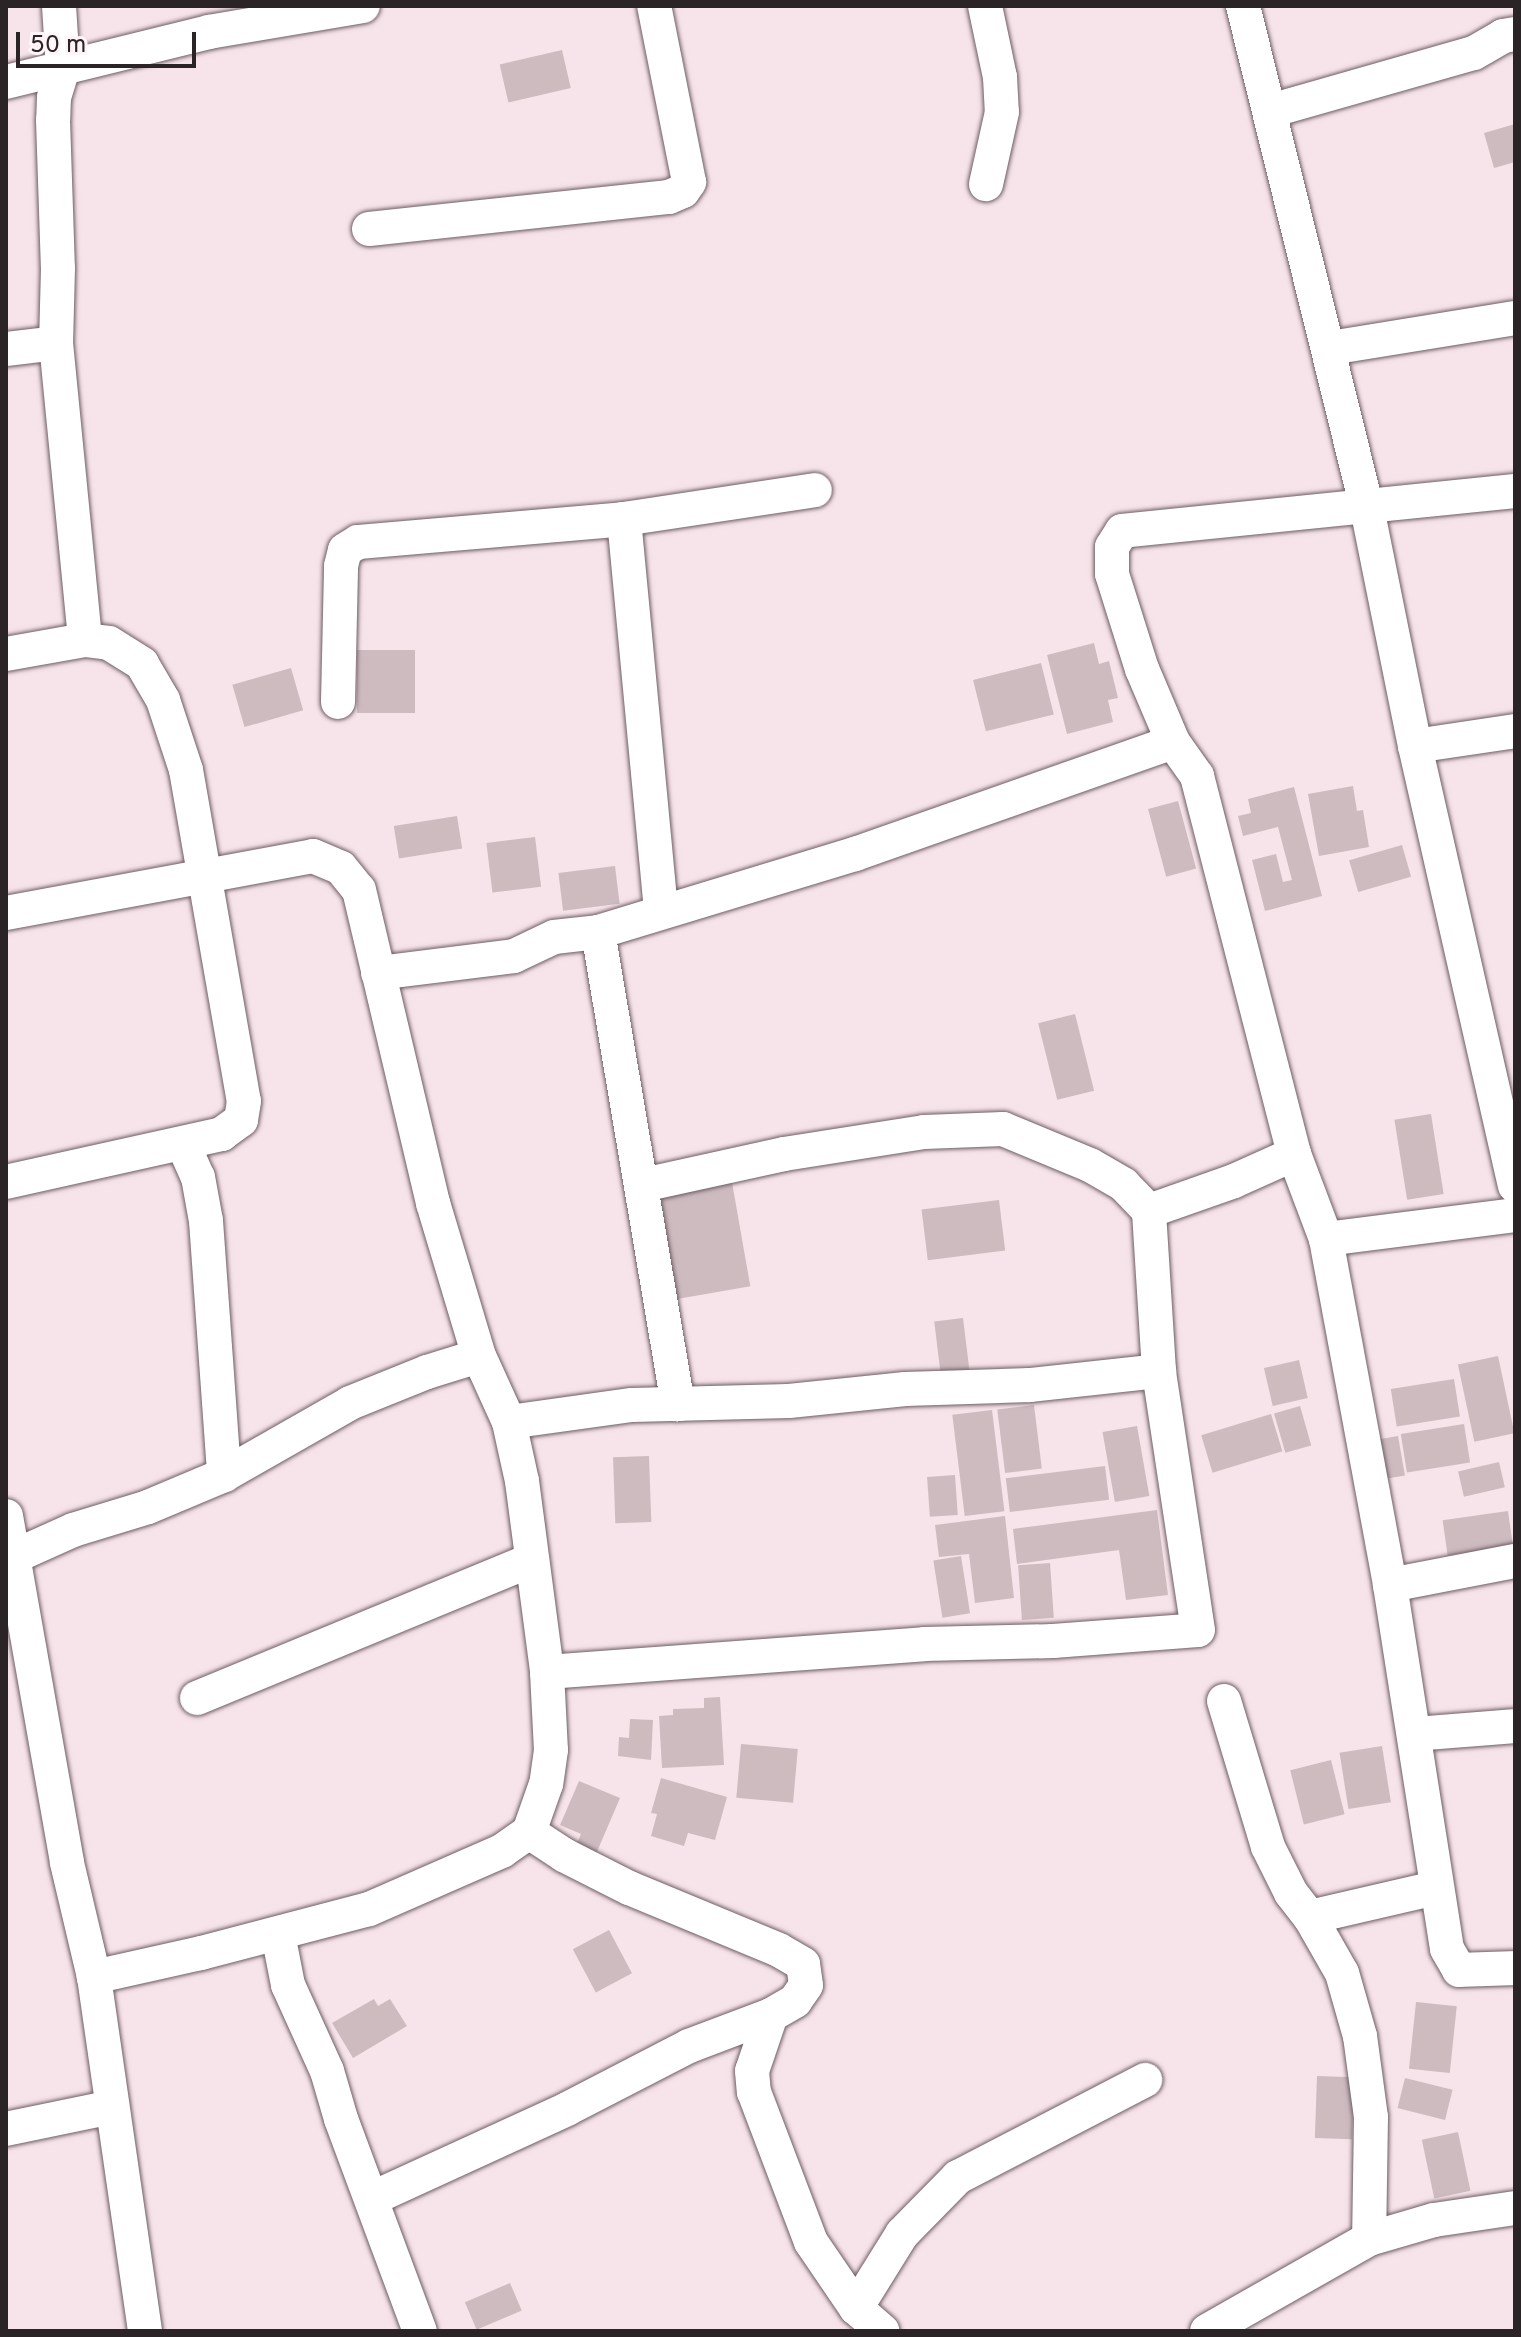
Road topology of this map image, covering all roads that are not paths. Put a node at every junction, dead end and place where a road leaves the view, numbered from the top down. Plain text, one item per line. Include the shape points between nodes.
1 (59, 6) edge
2 (363, 6) edge
3 (654, 6) edge
4 (985, 6) edge
5 (1243, 6) edge
6 (1507, 25) edge
7 (63, 68) junction
8 (6, 82) edge
9 (1270, 111) junction
10 (986, 184) dead end
11 (369, 229) dead end
12 (1515, 318) edge
13 (56, 343) junction
14 (1330, 348) junction
15 (6, 349) edge
16 (815, 490) dead end
17 (1515, 491) edge
18 (1367, 508) junction
19 (624, 519) junction
20 (85, 640) junction
21 (6, 654) edge
22 (338, 702) dead end
23 (1515, 731) edge
24 (1173, 742) junction
25 (1415, 746) junction
26 (205, 875) junction
27 (661, 911) junction
28 (6, 913) edge
29 (598, 932) junction
30 (378, 973) junction
31 (183, 1144) junction
32 (1294, 1154) junction
33 (6, 1182) edge
34 (643, 1185) junction
35 (1515, 1186) edge
36 (1149, 1211) junction
37 (1515, 1215) edge
38 (1326, 1239) junction
39 (479, 1356) junction
40 (1159, 1371) junction
41 (678, 1404) junction
42 (509, 1422) junction
43 (224, 1475) junction
44 (6, 1516) edge
45 (13, 1557) junction
46 (532, 1560) junction
47 (1515, 1561) edge
48 (1390, 1585) junction
49 (547, 1672) junction
50 (197, 1698) dead end
51 (1224, 1701) dead end
52 (1515, 1726) edge
53 (1414, 1734) junction
54 (529, 1832) junction
55 (1436, 1888) junction
56 (1310, 1917) junction
57 (278, 1934) junction
58 (1515, 1968) edge
59 (94, 1977) junction
60 (771, 2015) junction
61 (1145, 2080) dead end
62 (112, 2107) junction
63 (6, 2129) edge
64 (373, 2198) junction
65 (1515, 2208) edge
66 (1369, 2239) junction
67 (856, 2308) junction
68 (145, 2331) edge
69 (420, 2331) edge
70 (882, 2331) edge
71 (1207, 2331) edge

1 - 7 street
2 - 7 street via 265,20
3 - 11 street via 689,182 683,191 669,197
4 - 10 street via 1002,112
5 - 9 street
6 - 9 street via 1474,53
7 - 8 street
7 - 13 street via 54,108
9 - 14 street
12 - 14 street
13 - 15 street
13 - 20 street
14 - 18 street
16 - 19 street
17 - 18 street
18 - 24 street via 1122,531 1112,547 1112,574 1142,669
18 - 25 street
19 - 22 street via 358,542 345,550
19 - 27 street
20 - 21 street
20 - 26 street via 109,643 142,664 163,700 186,770
23 - 25 street
24 - 27 street via 855,854
24 - 32 street via 1197,776
25 - 35 street
26 - 28 street
26 - 30 street via 313,856 341,868 359,890
26 - 31 street via 244,1101 241,1120 222,1134
27 - 29 street
29 - 30 street via 554,937 514,956
29 - 34 street
30 - 39 street via 433,1203
31 - 33 street
31 - 43 street via 198,1177 206,1221
32 - 36 street
32 - 38 street
34 - 36 street via 877,1139 1003,1129 1090,1165 1124,1185
34 - 41 street
36 - 40 street
37 - 38 street
38 - 48 street
39 - 42 street
39 - 43 street via 350,1403
40 - 41 street via 1030,1385
40 - 49 street via 1198,1630
41 - 42 street
42 - 46 street
43 - 45 street
44 - 45 street
45 - 59 street via 67,1863
46 - 49 street
46 - 50 street
47 - 48 street
48 - 53 street
49 - 54 street via 551,1750
51 - 56 street via 1268,1847
52 - 53 street
53 - 55 street
54 - 57 street via 502,1851 369,1909
54 - 60 street via 629,1888 803,1964 806,1985 795,2001
55 - 56 street
55 - 58 street via 1447,1949 1459,1970
56 - 66 street via 1342,1973 1360,2036 1371,2117
57 - 59 street
57 - 64 street via 288,1985 327,2071
59 - 62 street
60 - 64 street via 689,2046
60 - 67 street via 752,2071 754,2092 811,2242
61 - 67 street via 958,2177 902,2234
62 - 63 street
62 - 68 street
64 - 69 street
65 - 66 street via 1434,2220
66 - 71 street
67 - 70 street

